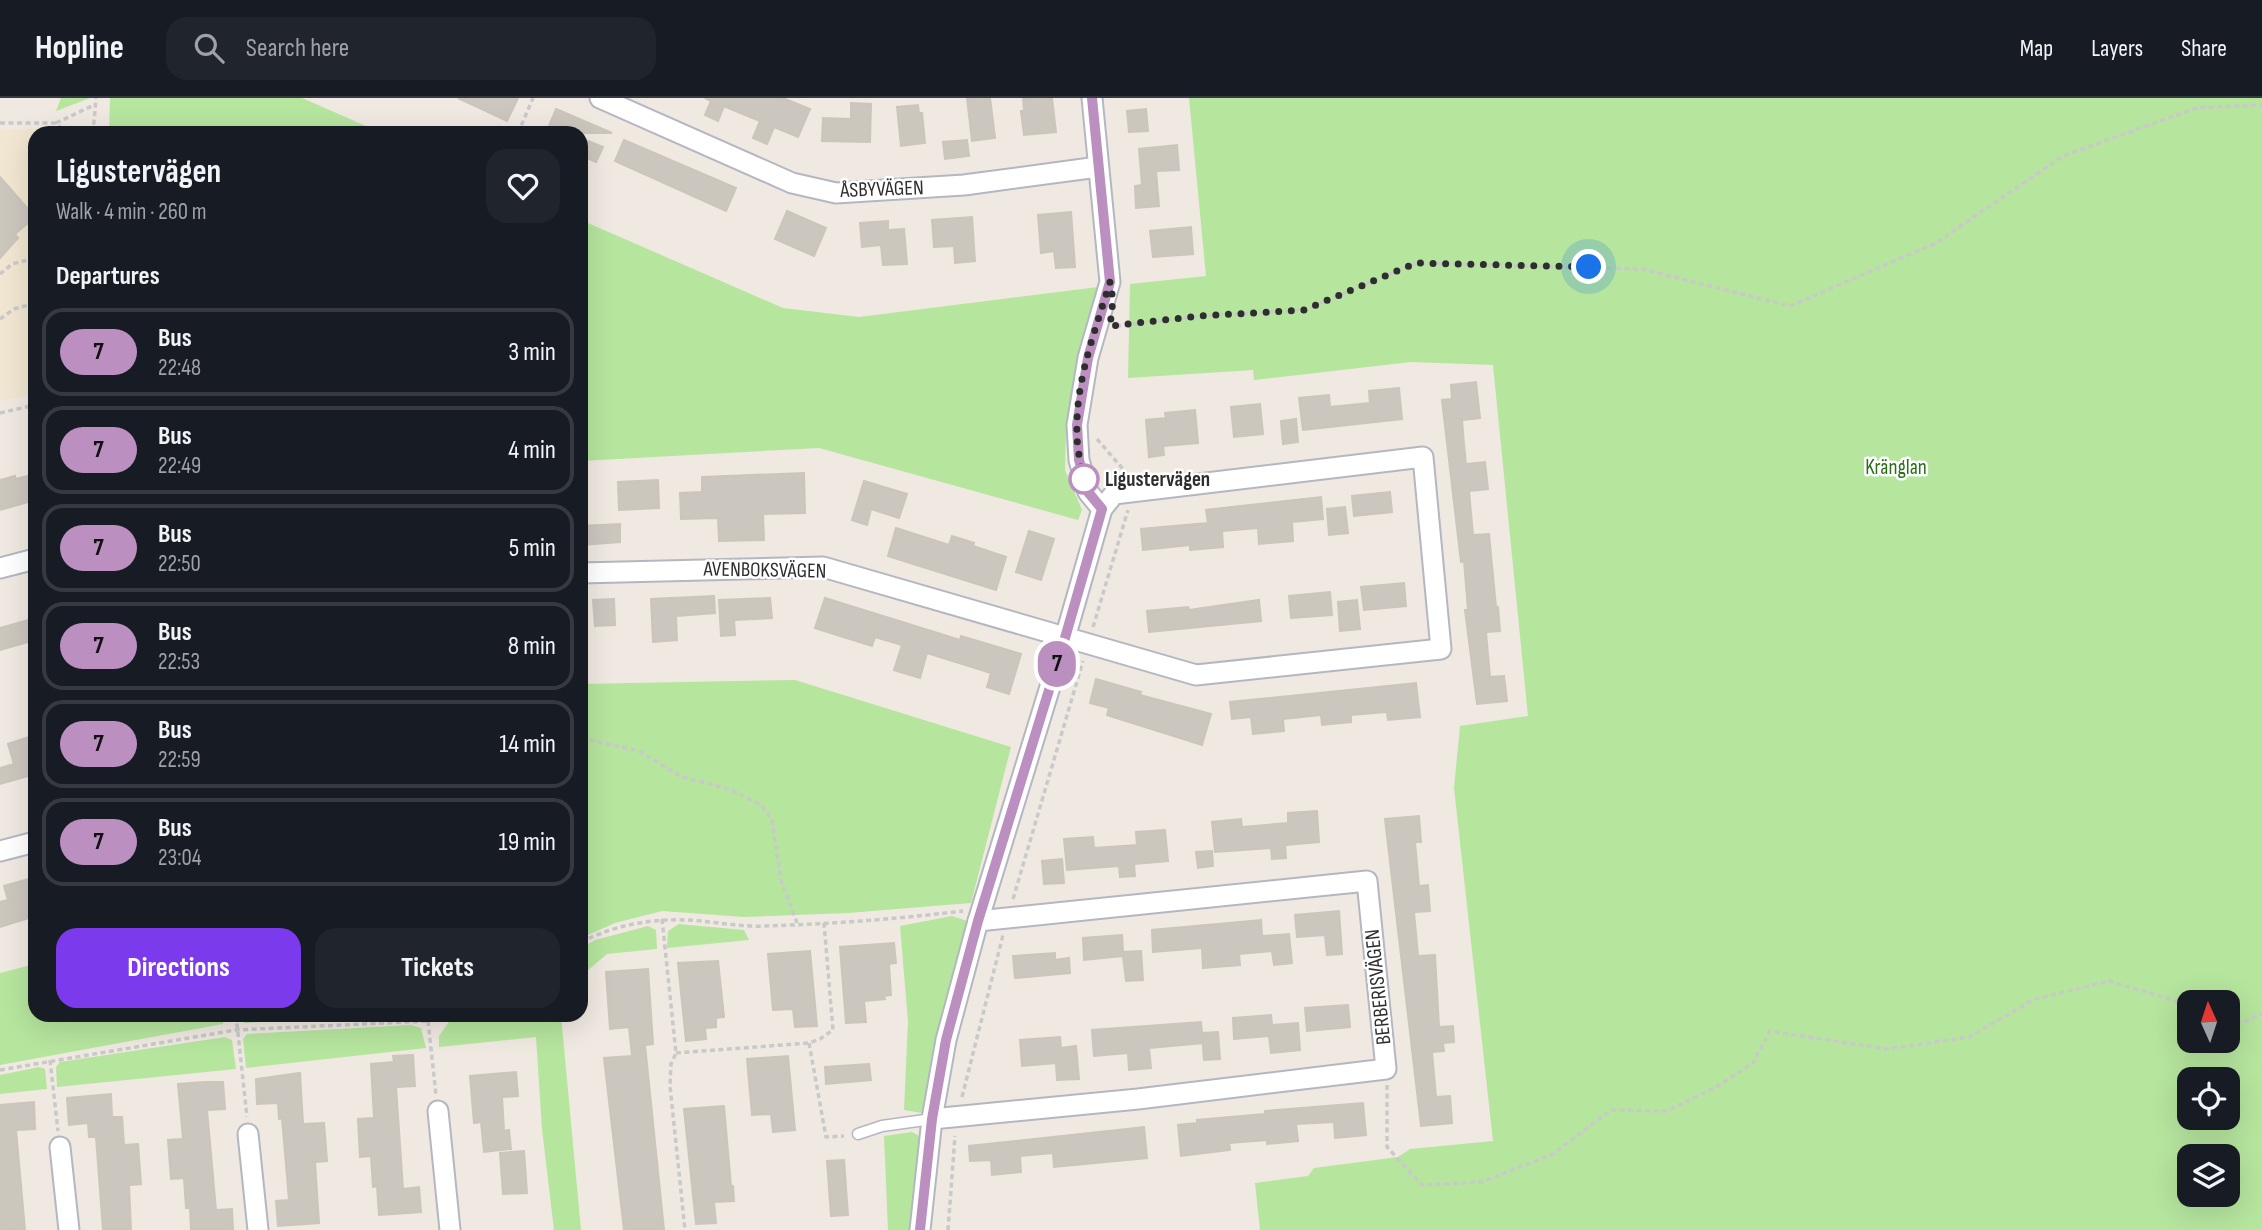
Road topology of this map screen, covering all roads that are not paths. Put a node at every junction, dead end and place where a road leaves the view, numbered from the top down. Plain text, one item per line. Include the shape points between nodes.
1 (600, 98) edge
2 (1092, 98) edge
3 (1098, 167) junction
4 (1102, 509) junction
5 (28, 561) edge
6 (0, 568) edge
7 (588, 572) edge
8 (1065, 638) junction
9 (28, 844) edge
10 (0, 851) edge
11 (980, 915) junction
12 (438, 1111) road end
13 (932, 1119) junction
14 (248, 1134) road end
15 (858, 1134) road end
16 (60, 1147) road end
17 (69, 1230) edge
18 (258, 1230) edge
19 (450, 1230) edge
20 (920, 1230) edge

1 - 3 street, ÅSBYVÄGEN via 792,183 836,193 964,185
2 - 3 street
3 - 4 street via 1110,282 1088,358 1077,425 1079,460 1088,492
4 - 8 street
4 - 8 street via 1114,494 1423,457 1440,649 1196,675
5 - 6 street
7 - 8 street, AVENBOKSVÄGEN via 823,567
8 - 11 street
9 - 10 street
11 - 13 street via 946,1040
11 - 13 street, BERBERISVÄGEN via 1007,918 1367,881 1387,1069
12 - 19 street
13 - 15 lane
13 - 20 street
14 - 18 street
16 - 17 street

